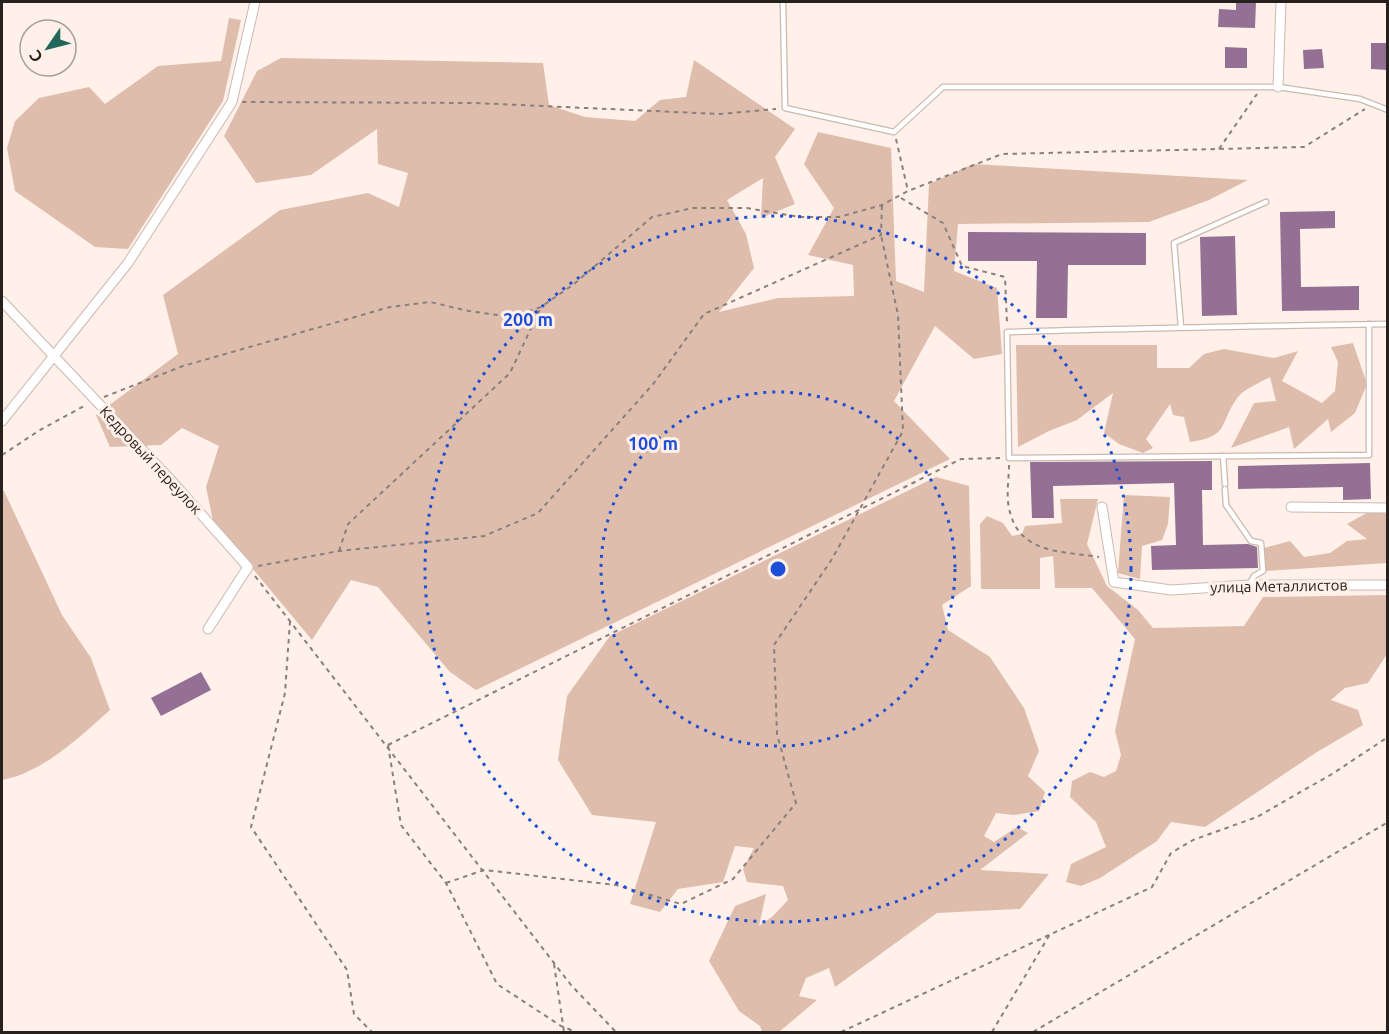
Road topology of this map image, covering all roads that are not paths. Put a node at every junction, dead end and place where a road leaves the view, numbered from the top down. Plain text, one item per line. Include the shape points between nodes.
1 (255, 2) edge
2 (783, 2) edge
3 (1281, 2) edge
4 (1278, 87) junction
5 (1388, 110) edge
6 (1266, 202) dead end
7 (2, 301) edge
8 (1369, 324) junction
9 (1388, 324) edge
10 (1181, 327) junction
11 (54, 358) junction
12 (2, 421) edge
13 (1223, 456) junction
14 (1102, 507) dead end
15 (1292, 507) dead end
16 (1388, 508) edge
17 (1250, 585) junction
18 (1388, 585) edge
19 (208, 629) dead end

1 - 11 street via 232,102 128,263
2 - 4 lane via 785,108 894,132 943,87
3 - 4 street
4 - 5 lane via 1360,99
6 - 10 lane via 1174,243
7 - 11 street, Кедровый переулок
8 - 9 lane
8 - 10 lane
8 - 13 lane via 1369,454
10 - 13 lane via 1007,332 1010,458
11 - 12 street
11 - 19 street, Кедровый переулок via 170,478 248,567
13 - 17 lane via 1226,505 1251,541 1261,543 1263,571 1254,576
14 - 17 street, улица Металлистов via 1114,582 1171,590
15 - 16 street
17 - 18 street, улица Металлистов

